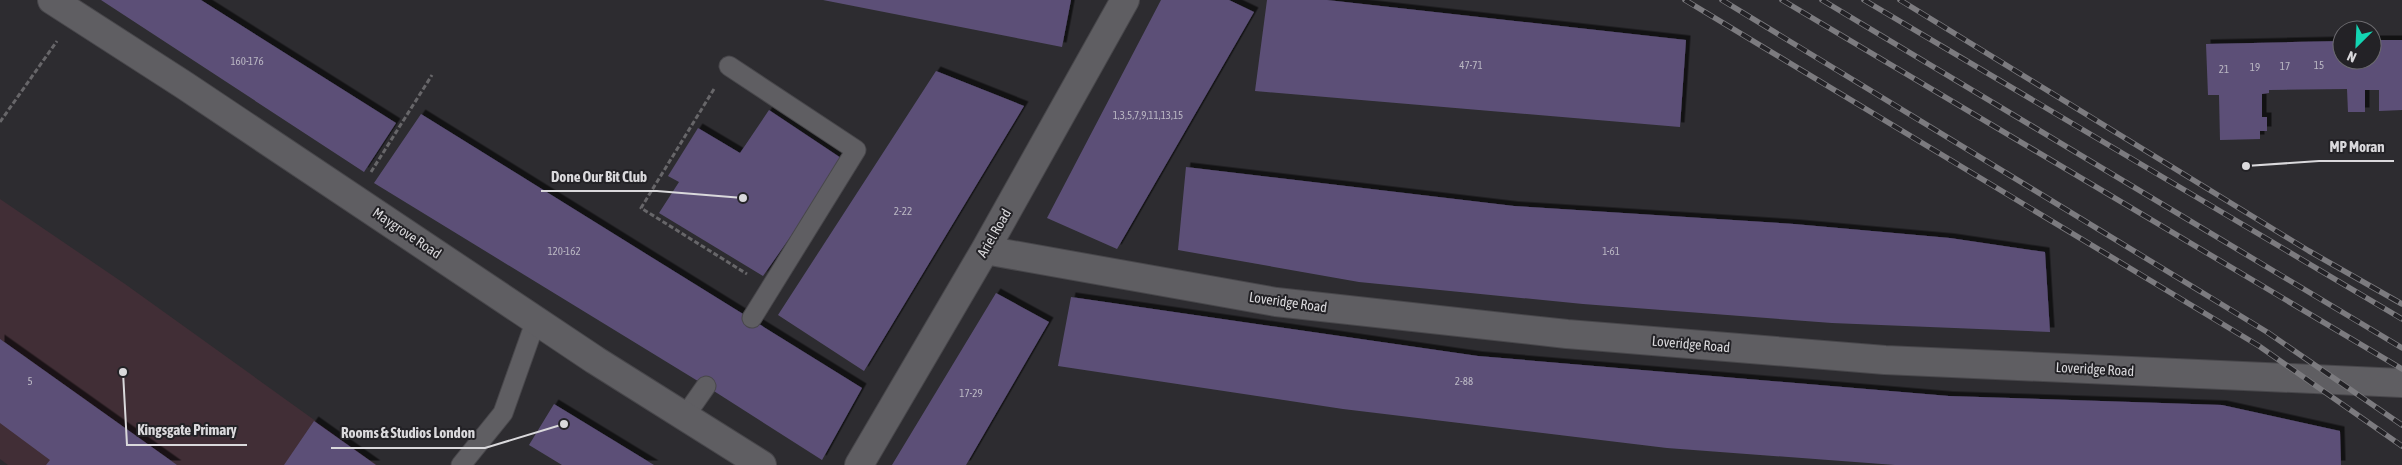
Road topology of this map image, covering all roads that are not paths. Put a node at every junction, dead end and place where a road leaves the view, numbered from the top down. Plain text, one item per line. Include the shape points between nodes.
1 (52, 0) edge
2 (1125, 0) edge
3 (729, 66) road end
4 (985, 250) junction
5 (752, 318) dead end
6 (536, 320) junction
7 (2400, 384) edge
8 (706, 386) dead end
9 (685, 416) junction
10 (461, 465) edge
11 (762, 465) edge
12 (859, 465) edge

1 - 6 street, Maygrove Road
2 - 4 street, Ariel Road
3 - 5 lane via 856,150
4 - 7 street, Loveridge Road via 1276,302 1568,334 1885,360
4 - 12 street, Ariel Road
6 - 9 street, Maygrove Road
6 - 10 lane via 503,413
8 - 9 lane
9 - 11 street, Maygrove Road

